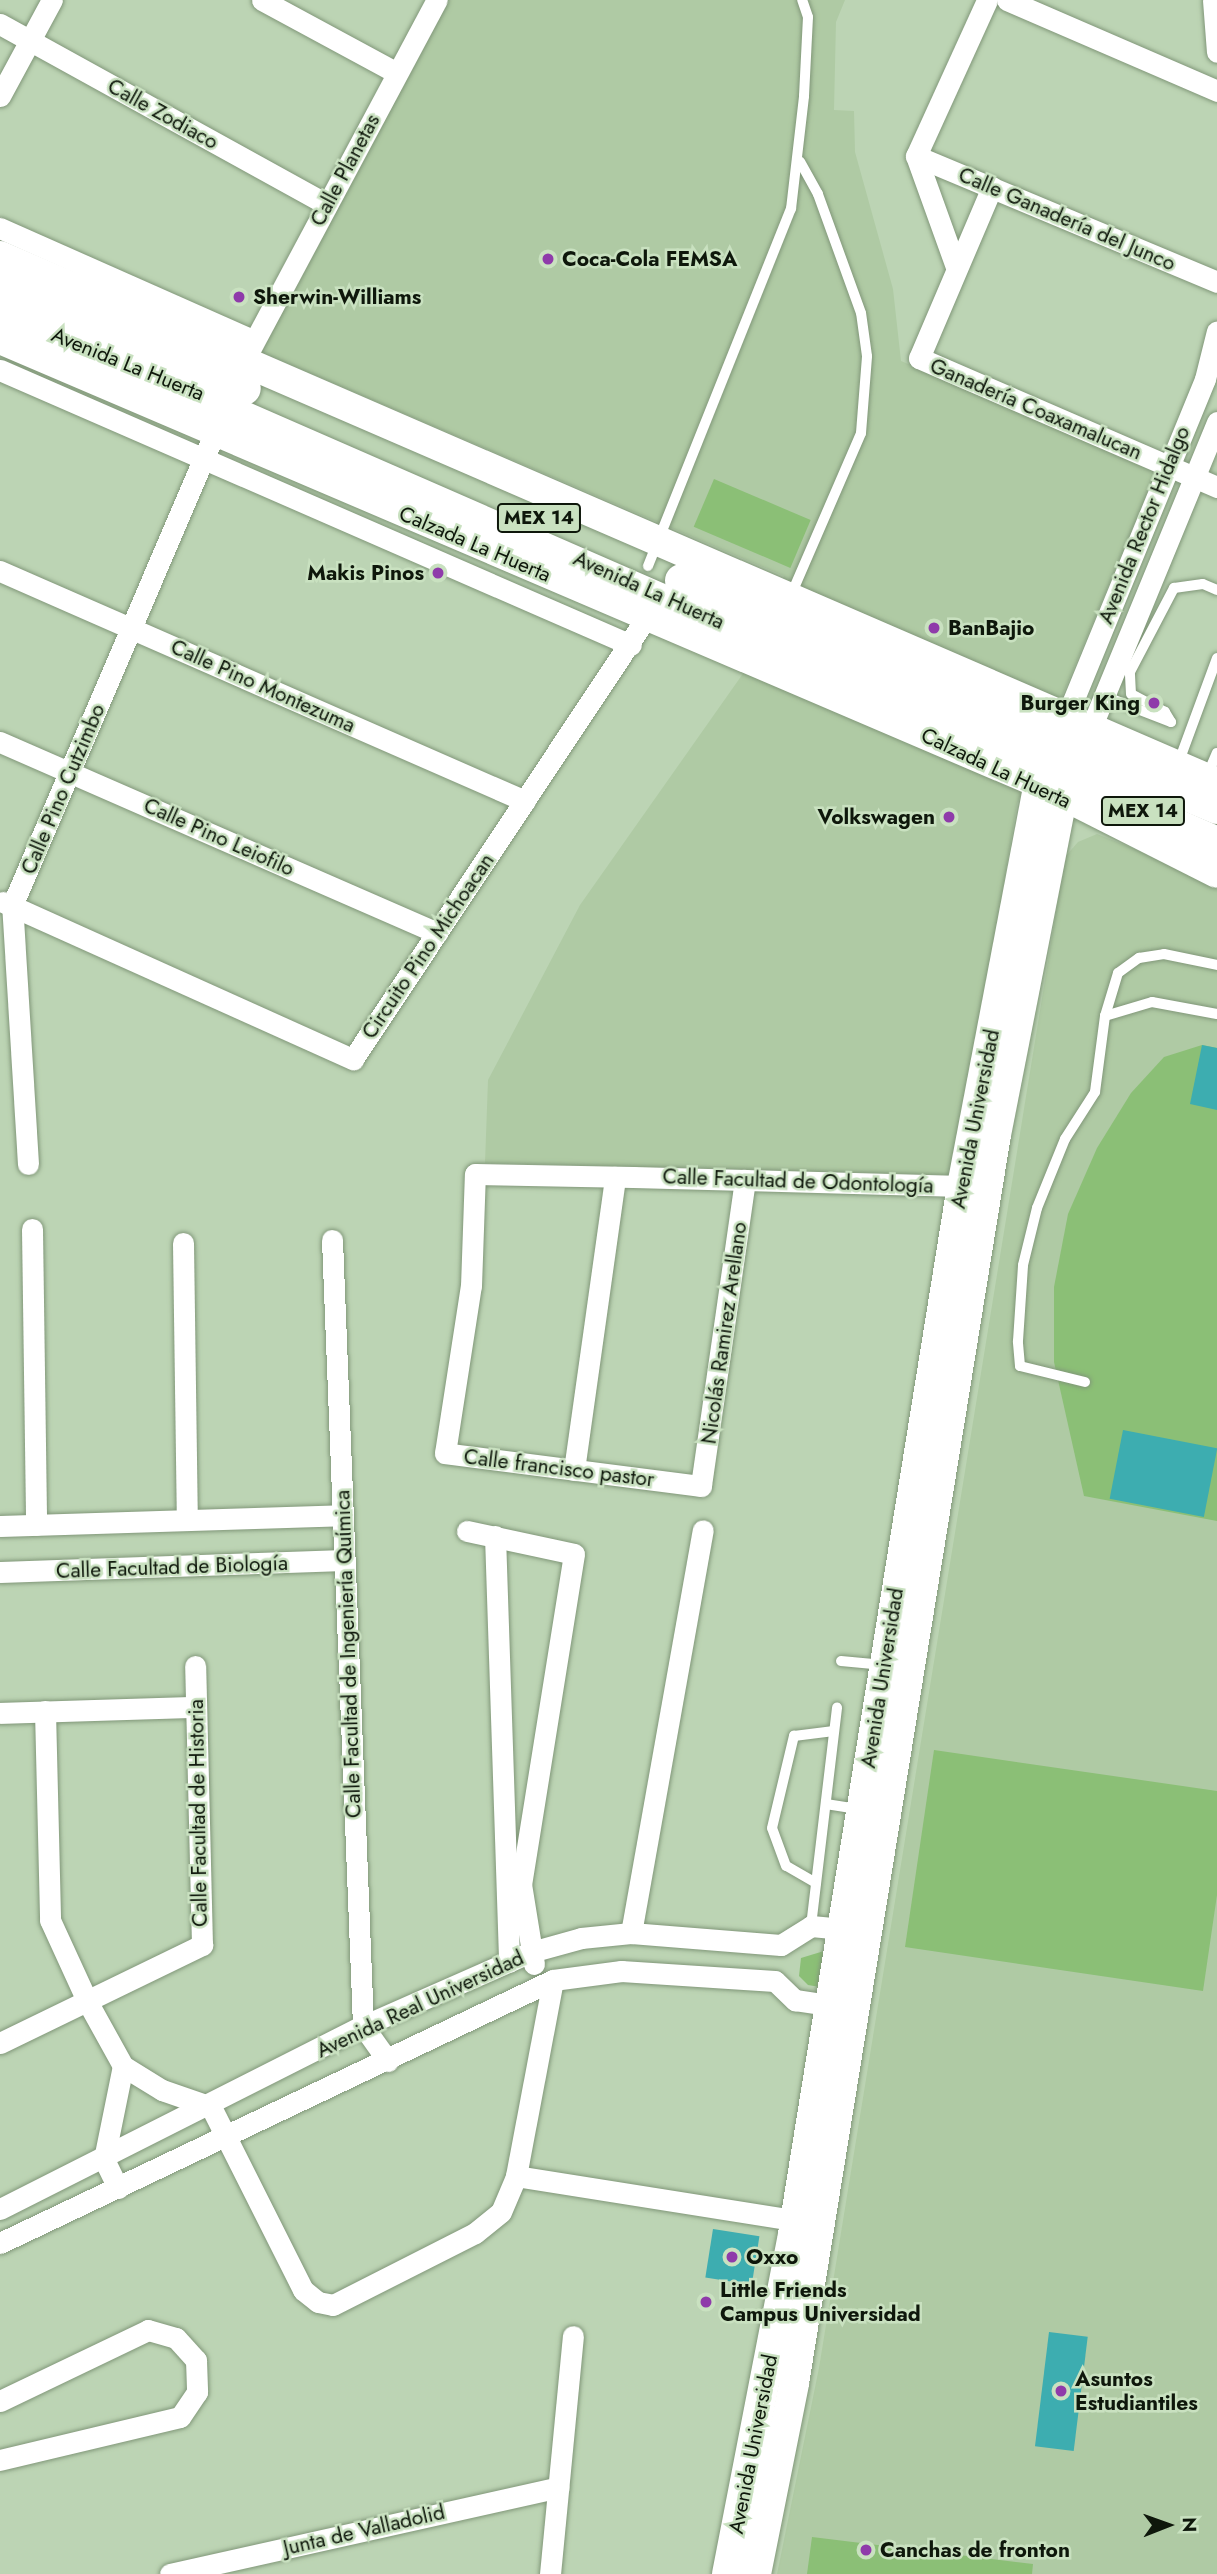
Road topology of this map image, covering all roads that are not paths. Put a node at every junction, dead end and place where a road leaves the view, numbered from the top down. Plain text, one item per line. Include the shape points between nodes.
1 (52, 0) edge
2 (262, 0) edge
3 (437, 0) edge
4 (802, 0) edge
5 (987, 0) edge
6 (1007, 0) edge
7 (1213, 0) edge
8 (0, 24) edge
9 (30, 40) junction
10 (1217, 52) edge
11 (397, 74) junction
12 (1217, 91) edge
13 (0, 96) edge
14 (916, 156) junction
15 (800, 162) junction
16 (992, 187) junction
17 (327, 204) junction
18 (0, 228) edge
19 (0, 256) edge
20 (956, 267) junction
21 (0, 279) edge
22 (1217, 282) edge
23 (0, 311) edge
24 (1217, 331) edge
25 (0, 339) edge
26 (0, 370) edge
27 (230, 397) junction
28 (1217, 422) edge
29 (1167, 465) junction
30 (1192, 476) junction
31 (1217, 487) edge
32 (0, 572) edge
33 (653, 580) junction
34 (1217, 590) edge
35 (1114, 597) junction
36 (790, 598) junction
37 (1138, 609) junction
38 (133, 629) junction
39 (631, 645) junction
40 (1217, 658) edge
41 (1104, 695) junction
42 (0, 742) edge
43 (1064, 758) junction
44 (1177, 766) junction
45 (69, 772) junction
46 (1214, 780) edge
47 (525, 801) junction
48 (1217, 843) edge
49 (1217, 873) edge
50 (6, 903) edge
51 (437, 933) junction
52 (1217, 965) edge
53 (1217, 1014) edge
54 (1105, 1016) junction
55 (28, 1164) dead end
56 (475, 1174) joint
57 (624, 1177) junction
58 (745, 1180) junction
59 (962, 1186) junction
60 (32, 1230) dead end
61 (332, 1240) dead end
62 (183, 1243) dead end
63 (1085, 1382) dead end
64 (574, 1470) junction
65 (701, 1486) joint
66 (342, 1515) junction
67 (187, 1520) junction
68 (36, 1525) junction
69 (0, 1526) edge
70 (702, 1530) dead end
71 (467, 1531) dead end
72 (495, 1536) junction
73 (344, 1560) junction
74 (0, 1572) edge
75 (841, 1661) dead end
76 (884, 1665) junction
77 (195, 1666) dead end
78 (196, 1707) junction
79 (837, 1708) dead end
80 (45, 1711) junction
81 (0, 1713) edge
82 (834, 1731) junction
83 (826, 1804) junction
84 (861, 1809) junction
85 (816, 1883) junction
86 (513, 1884) junction
87 (811, 1926) junction
88 (854, 1930) junction
89 (631, 1933) junction
90 (531, 1952) junction
91 (509, 1962) junction
92 (545, 1982) junction
93 (87, 2001) junction
94 (841, 2007) junction
95 (363, 2026) junction
96 (0, 2043) edge
97 (388, 2060) junction
98 (123, 2066) junction
99 (212, 2107) junction
100 (227, 2131) junction
101 (104, 2159) junction
102 (516, 2176) junction
103 (118, 2188) junction
104 (0, 2208) edge
105 (795, 2220) junction
106 (0, 2243) edge
107 (573, 2336) dead end
108 (0, 2401) edge
109 (0, 2460) edge
110 (558, 2487) junction
111 (170, 2574) edge
112 (550, 2574) edge
113 (727, 2574) edge
114 (756, 2574) edge

1 - 9 street
2 - 11 street
3 - 11 street, Calle Planetas
4 - 15 lane via 808,17
5 - 14 street
6 - 12 street
7 - 10 street
8 - 9 street, Calle Zodiaco
9 - 13 street
9 - 17 street, Calle Zodiaco
11 - 17 street, Calle Planetas
14 - 16 street, Calle Ganadería del Junco
14 - 20 street
15 - 33 lane via 767,279
15 - 36 lane via 818,194 861,313 867,355 862,433
16 - 20 street
16 - 22 street, Calle Ganadería del Junco
17 - 27 street, Calle Planetas
18 - 27 street
19 - 27 street, Calzada La Huerta
20 - 29 street, Ganadería Coaxamalucan via 919,358
21 - 27 main road, Avenida La Huerta / MEX 14
23 - 27 main road, Avenida La Huerta / MEX 14
24 - 29 street, Avenida Rector Hidalgo via 1205,379
25 - 27 street, Calzada La Huerta
26 - 27 street, Calzada La Huerta
27 - 33 main road, Avenida La Huerta / MEX 14
27 - 33 street, Calzada La Huerta
27 - 38 street, Calle Pino Cutzimbo
27 - 39 street, Calzada La Huerta
28 - 30 street, Avenida Rector Hidalgo
29 - 30 street, Ganadería Coaxamalucan
29 - 35 street, Avenida Rector Hidalgo
30 - 31 street, Ganadería Coaxamalucan
30 - 37 street, Avenida Rector Hidalgo
32 - 38 street, Calle Pino Montezuma
33 - 36 street, Calzada La Huerta
33 - 39 street, Circuito Pino Michoacan
33 - 43 main road, Avenida La Huerta / MEX 14
34 - 41 lane via 1203,584 1174,588 1129,672 1131,694 1165,712 1171,722
35 - 37 street
35 - 43 street, Avenida Rector Hidalgo
36 - 43 street, Calzada La Huerta
37 - 41 street, Avenida Rector Hidalgo
38 - 45 street, Calle Pino Cutzimbo
38 - 47 street, Calle Pino Montezuma
39 - 47 street, Circuito Pino Michoacan
40 - 44 lane
41 - 43 street, Avenida Rector Hidalgo
42 - 45 street, Calle Pino Leiofilo
43 - 44 street, Calzada La Huerta
43 - 46 main road, Avenida La Huerta / MEX 14
43 - 48 main road, Avenida La Huerta / MEX 14
43 - 49 street, Calzada La Huerta
43 - 59 street, Avenida Universidad
43 - 88 street, Avenida Universidad
44 - 46 street, Calzada La Huerta
45 - 50 street, Calle Pino Cutzimbo
45 - 51 street, Calle Pino Leiofilo
47 - 51 street, Circuito Pino Michoacan
50 - 51 street, Circuito Pino Michoacan via 353,1059
50 - 55 street, Calle Pino Cutzimbo
52 - 54 lane via 1164,954 1139,958 1118,973
53 - 54 lane via 1152,1002
54 - 63 lane via 1095,1092 1065,1139 1037,1208 1023,1265 1018,1341 1020,1366
56 - 57 street, Calle Facultad de Odontología
56 - 64 street, Calle francisco pastor via 471,1286 445,1453
57 - 58 street, Calle Facultad de Odontología
57 - 64 street
58 - 59 street, Calle Facultad de Odontología
58 - 65 street, Nicolás Ramirez Arellano
59 - 76 street, Avenida Universidad
60 - 68 street
61 - 66 street, Calle Facultad de Ingenierίa Quίmica
62 - 67 street
64 - 65 street, Calle francisco pastor
66 - 67 street
66 - 73 street, Calle Facultad de Ingenierίa Quίmica
67 - 68 street
68 - 69 street
70 - 89 street
71 - 72 street
72 - 86 street
72 - 86 street via 570,1550 575,1560
73 - 74 street, Calle Facultad de Biología
73 - 95 street, Calle Facultad de Ingenierίa Quίmica
75 - 76 lane
76 - 84 street, Avenida Universidad
77 - 78 street, Calle Facultad de Historia
78 - 80 street
78 - 93 street, Calle Facultad de Historia via 202,1945
79 - 82 lane
80 - 81 street
80 - 93 street via 50,1920
82 - 83 lane
82 - 85 lane via 794,1736 772,1828 786,1866
83 - 84 lane
83 - 85 lane
84 - 88 street, Avenida Universidad
85 - 87 lane
86 - 90 street
86 - 91 street
87 - 88 street
87 - 89 street, Avenida Real Universidad via 781,1945
88 - 94 street, Avenida Universidad
89 - 90 street, Avenida Real Universidad via 581,1938
90 - 91 street, Avenida Real Universidad
90 - 92 street
91 - 95 street, Avenida Real Universidad
92 - 94 street, Avenida Real Universidad via 621,1971 775,1981 795,2000
92 - 97 street, Avenida Real Universidad
92 - 102 street
93 - 96 street, Calle Facultad de Historia
93 - 98 street
94 - 105 street, Avenida Universidad
94 - 114 street, Avenida Universidad
95 - 97 street
95 - 99 street, Avenida Real Universidad
97 - 100 street, Avenida Real Universidad
98 - 99 street via 162,2090
98 - 101 street
99 - 100 street
99 - 101 street, Avenida Real Universidad
100 - 102 street via 303,2290 333,2305 475,2233 501,2211
100 - 103 street, Avenida Real Universidad
101 - 103 street
101 - 104 street, Avenida Real Universidad
102 - 105 street
103 - 106 street, Avenida Real Universidad
105 - 113 street, Avenida Universidad
107 - 110 street
108 - 109 street via 148,2330 176,2338 196,2360 197,2392 180,2417
110 - 111 street, Junta de Valladolid
110 - 112 street

